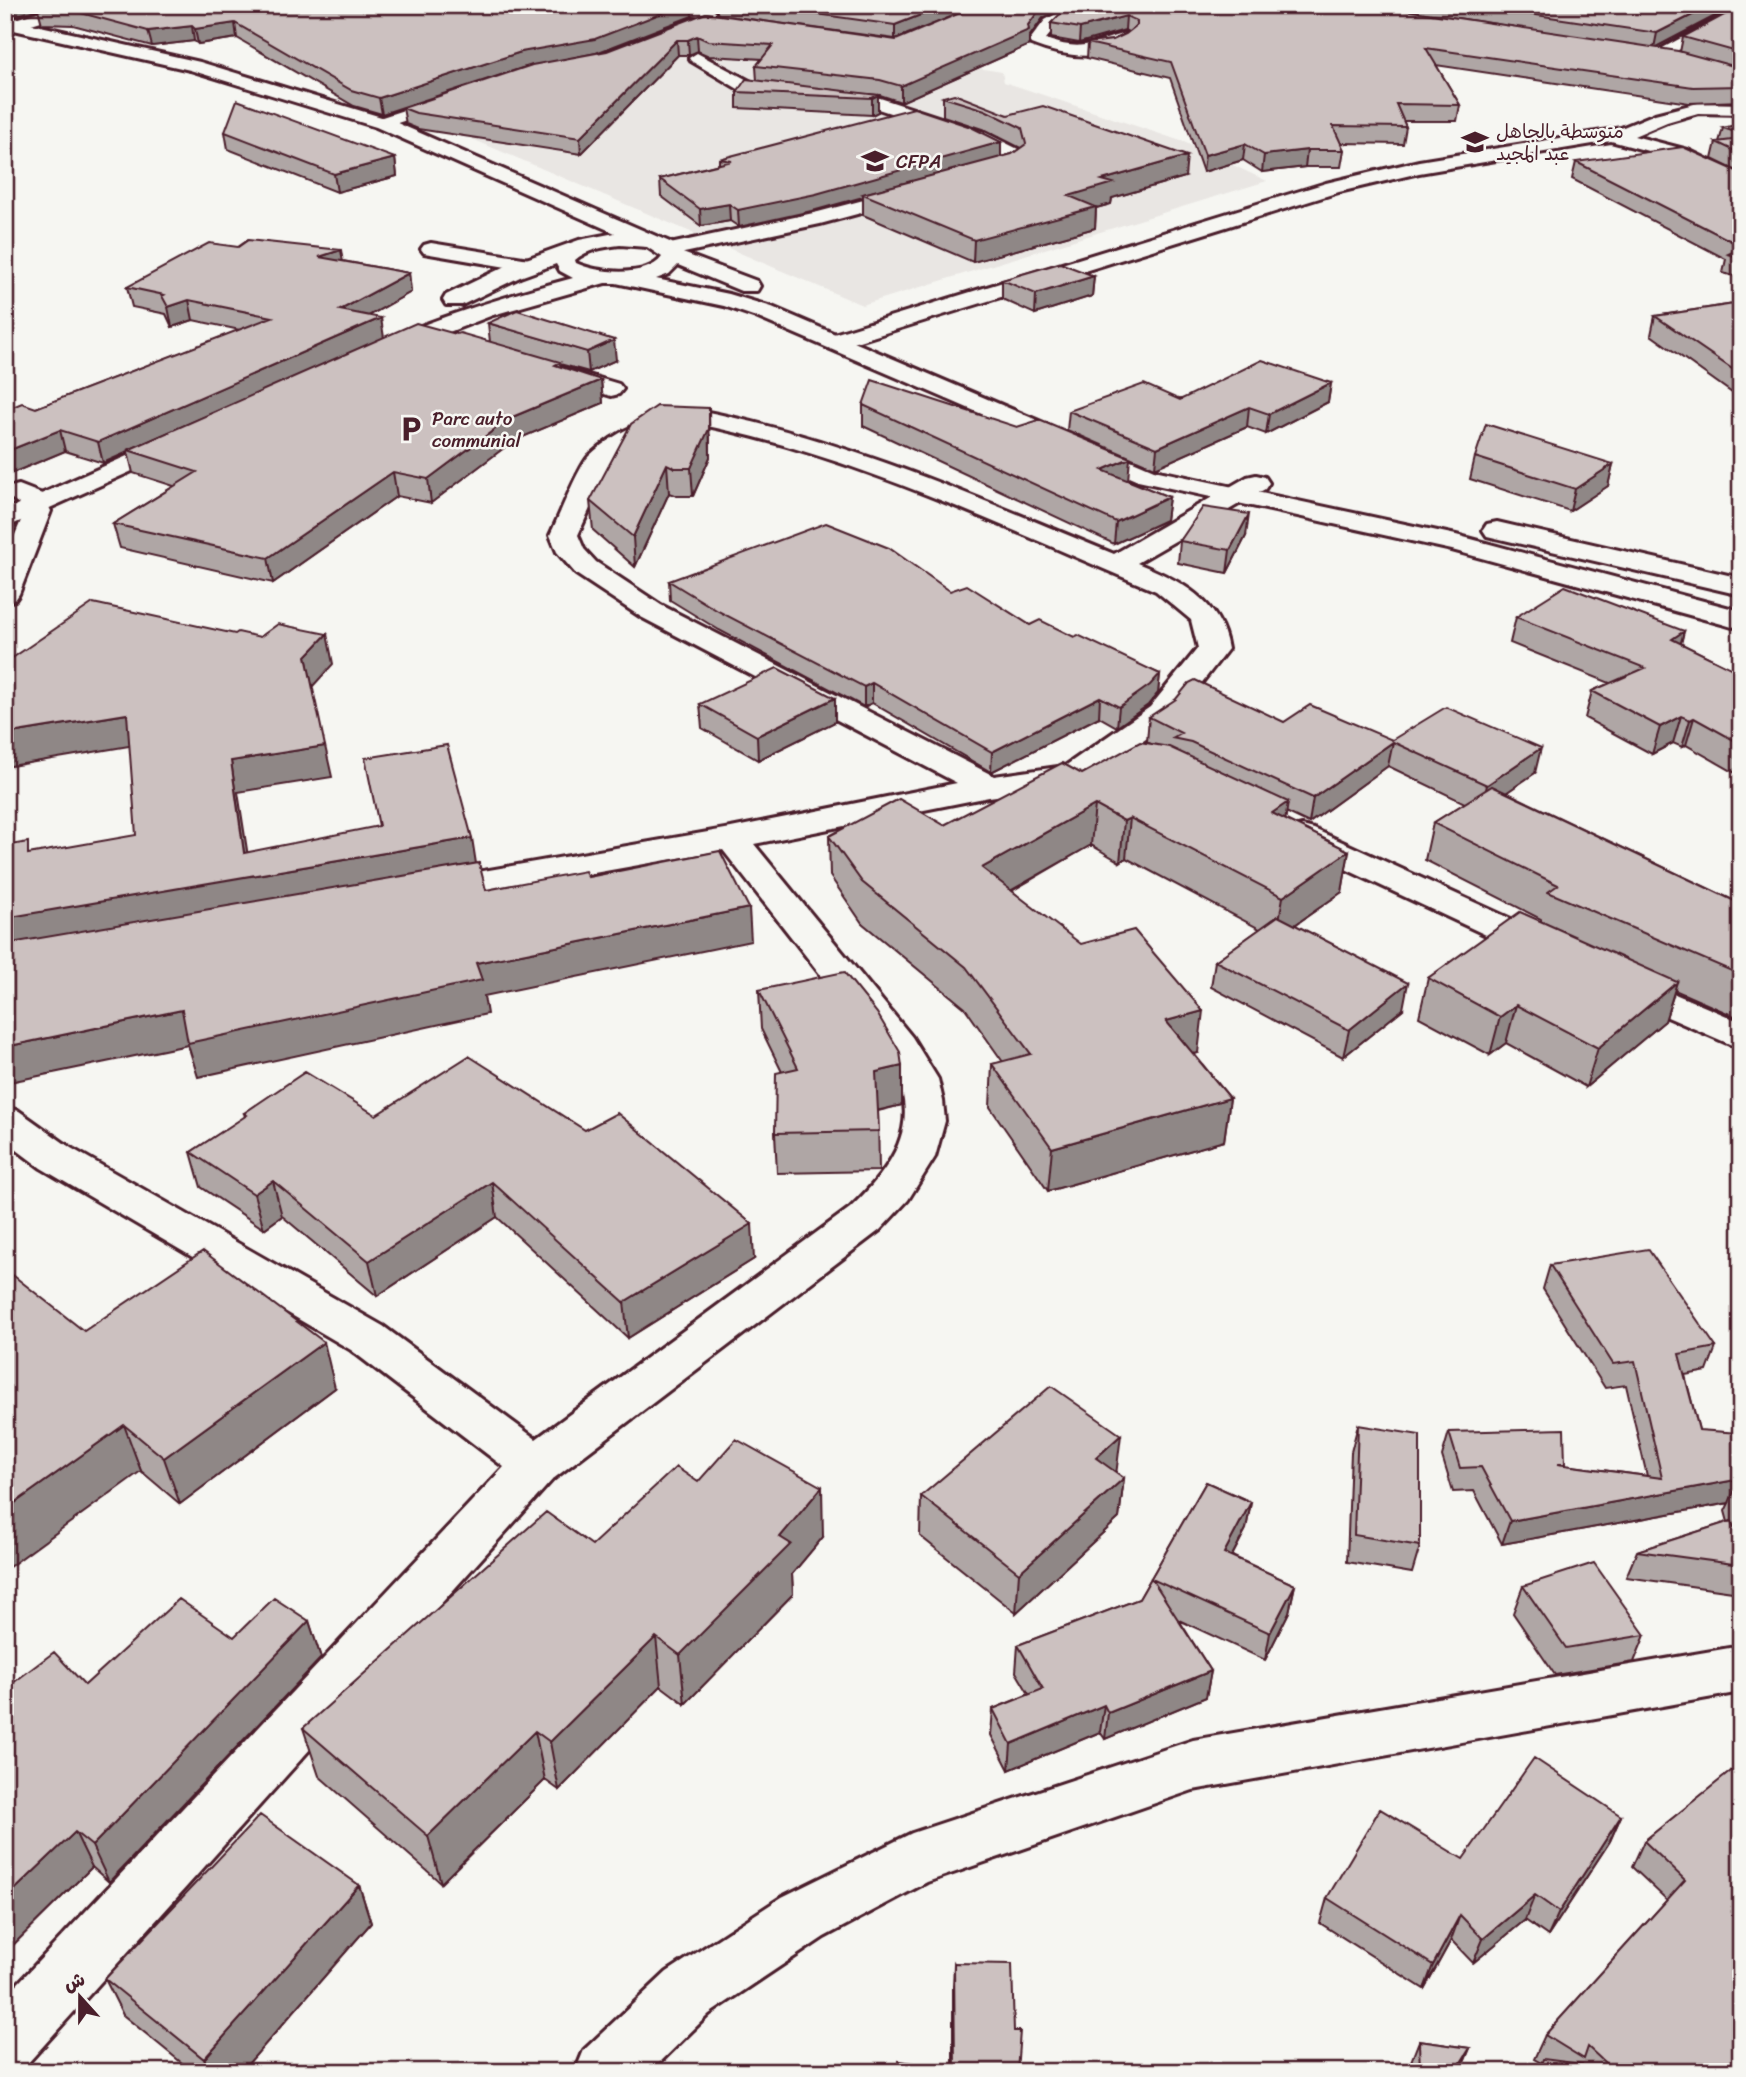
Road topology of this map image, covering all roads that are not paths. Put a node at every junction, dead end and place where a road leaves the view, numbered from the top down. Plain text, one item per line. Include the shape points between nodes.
1 (79, 5) edge
2 (678, 5) edge
3 (1086, 5) edge
4 (1741, 9) edge
5 (7, 27) edge
6 (1126, 38) edge
7 (646, 42) edge
8 (697, 58) edge
9 (1688, 61) edge
10 (468, 94) edge
11 (1741, 108) edge
12 (1741, 121) edge
13 (382, 123) junction
14 (1720, 126) dead end
15 (1674, 133) dead end
16 (1620, 135) junction
17 (951, 183) edge
18 (1741, 184) edge
19 (925, 190) edge
20 (552, 216) dead end
21 (569, 245) junction
22 (430, 249) dead end
23 (665, 249) junction
24 (529, 265) junction
25 (612, 277) junction
26 (413, 329) junction
27 (863, 332) junction
28 (835, 341) junction
29 (461, 343) edge
30 (362, 351) edge
31 (536, 366) edge
32 (611, 389) dead end
33 (192, 426) edge
34 (1245, 490) junction
35 (20, 499) edge
36 (5, 520) edge
37 (1118, 563) junction
38 (1741, 587) edge
39 (5, 594) edge
40 (1738, 612) edge
41 (1075, 774) junction
42 (1164, 774) edge
43 (989, 787) junction
44 (1274, 822) edge
45 (731, 838) junction
46 (402, 897) edge
47 (1741, 1037) edge
48 (5, 1121) edge
49 (536, 1465) junction
50 (1741, 1669) edge
51 (5, 2042) edge
52 (606, 2072) edge

1 - 5 street
2 - 7 street via 707,12 711,21
3 - 6 street via 1066,13 1039,34 1037,41 1093,51
4 - 9 street via 1651,54
5 - 13 street via 194,66
5 - 20 street via 313,114 389,141
8 - 17 street via 751,89 874,102 978,136 1013,153 1014,163
10 - 13 street
11 - 16 street via 1689,110
12 - 14 street
13 - 23 street
15 - 16 street
16 - 18 street via 1681,153
16 - 27 street via 1419,167 1333,187
19 - 23 street via 820,218
21 - 23 street via 614,240
21 - 24 street
21 - 25 street via 564,262 573,271
22 - 24 street
23 - 25 street via 667,266
23 - 27 street
24 - 26 street
25 - 26 street
25 - 28 street via 747,306
26 - 29 street
26 - 30 street
27 - 28 street
27 - 34 street via 1115,445
28 - 34 street via 1147,476
31 - 32 street
33 - 35 street
34 - 37 street
34 - 38 street via 1516,534
34 - 40 street
35 - 36 street
35 - 39 street via 37,517
37 - 41 street via 1166,585 1202,613 1212,629 1213,649 1161,714
37 - 43 street via 871,464 698,417 649,426 598,462 564,534 586,568 651,611
41 - 42 street via 1131,768
41 - 43 street
43 - 45 street
44 - 47 street
45 - 46 street
45 - 49 street via 898,1046 918,1078 925,1114 919,1150 899,1186 865,1219
48 - 49 street via 56,1158 367,1338
49 - 51 street
50 - 52 street via 1193,1765 912,1860 803,1917 688,1993

